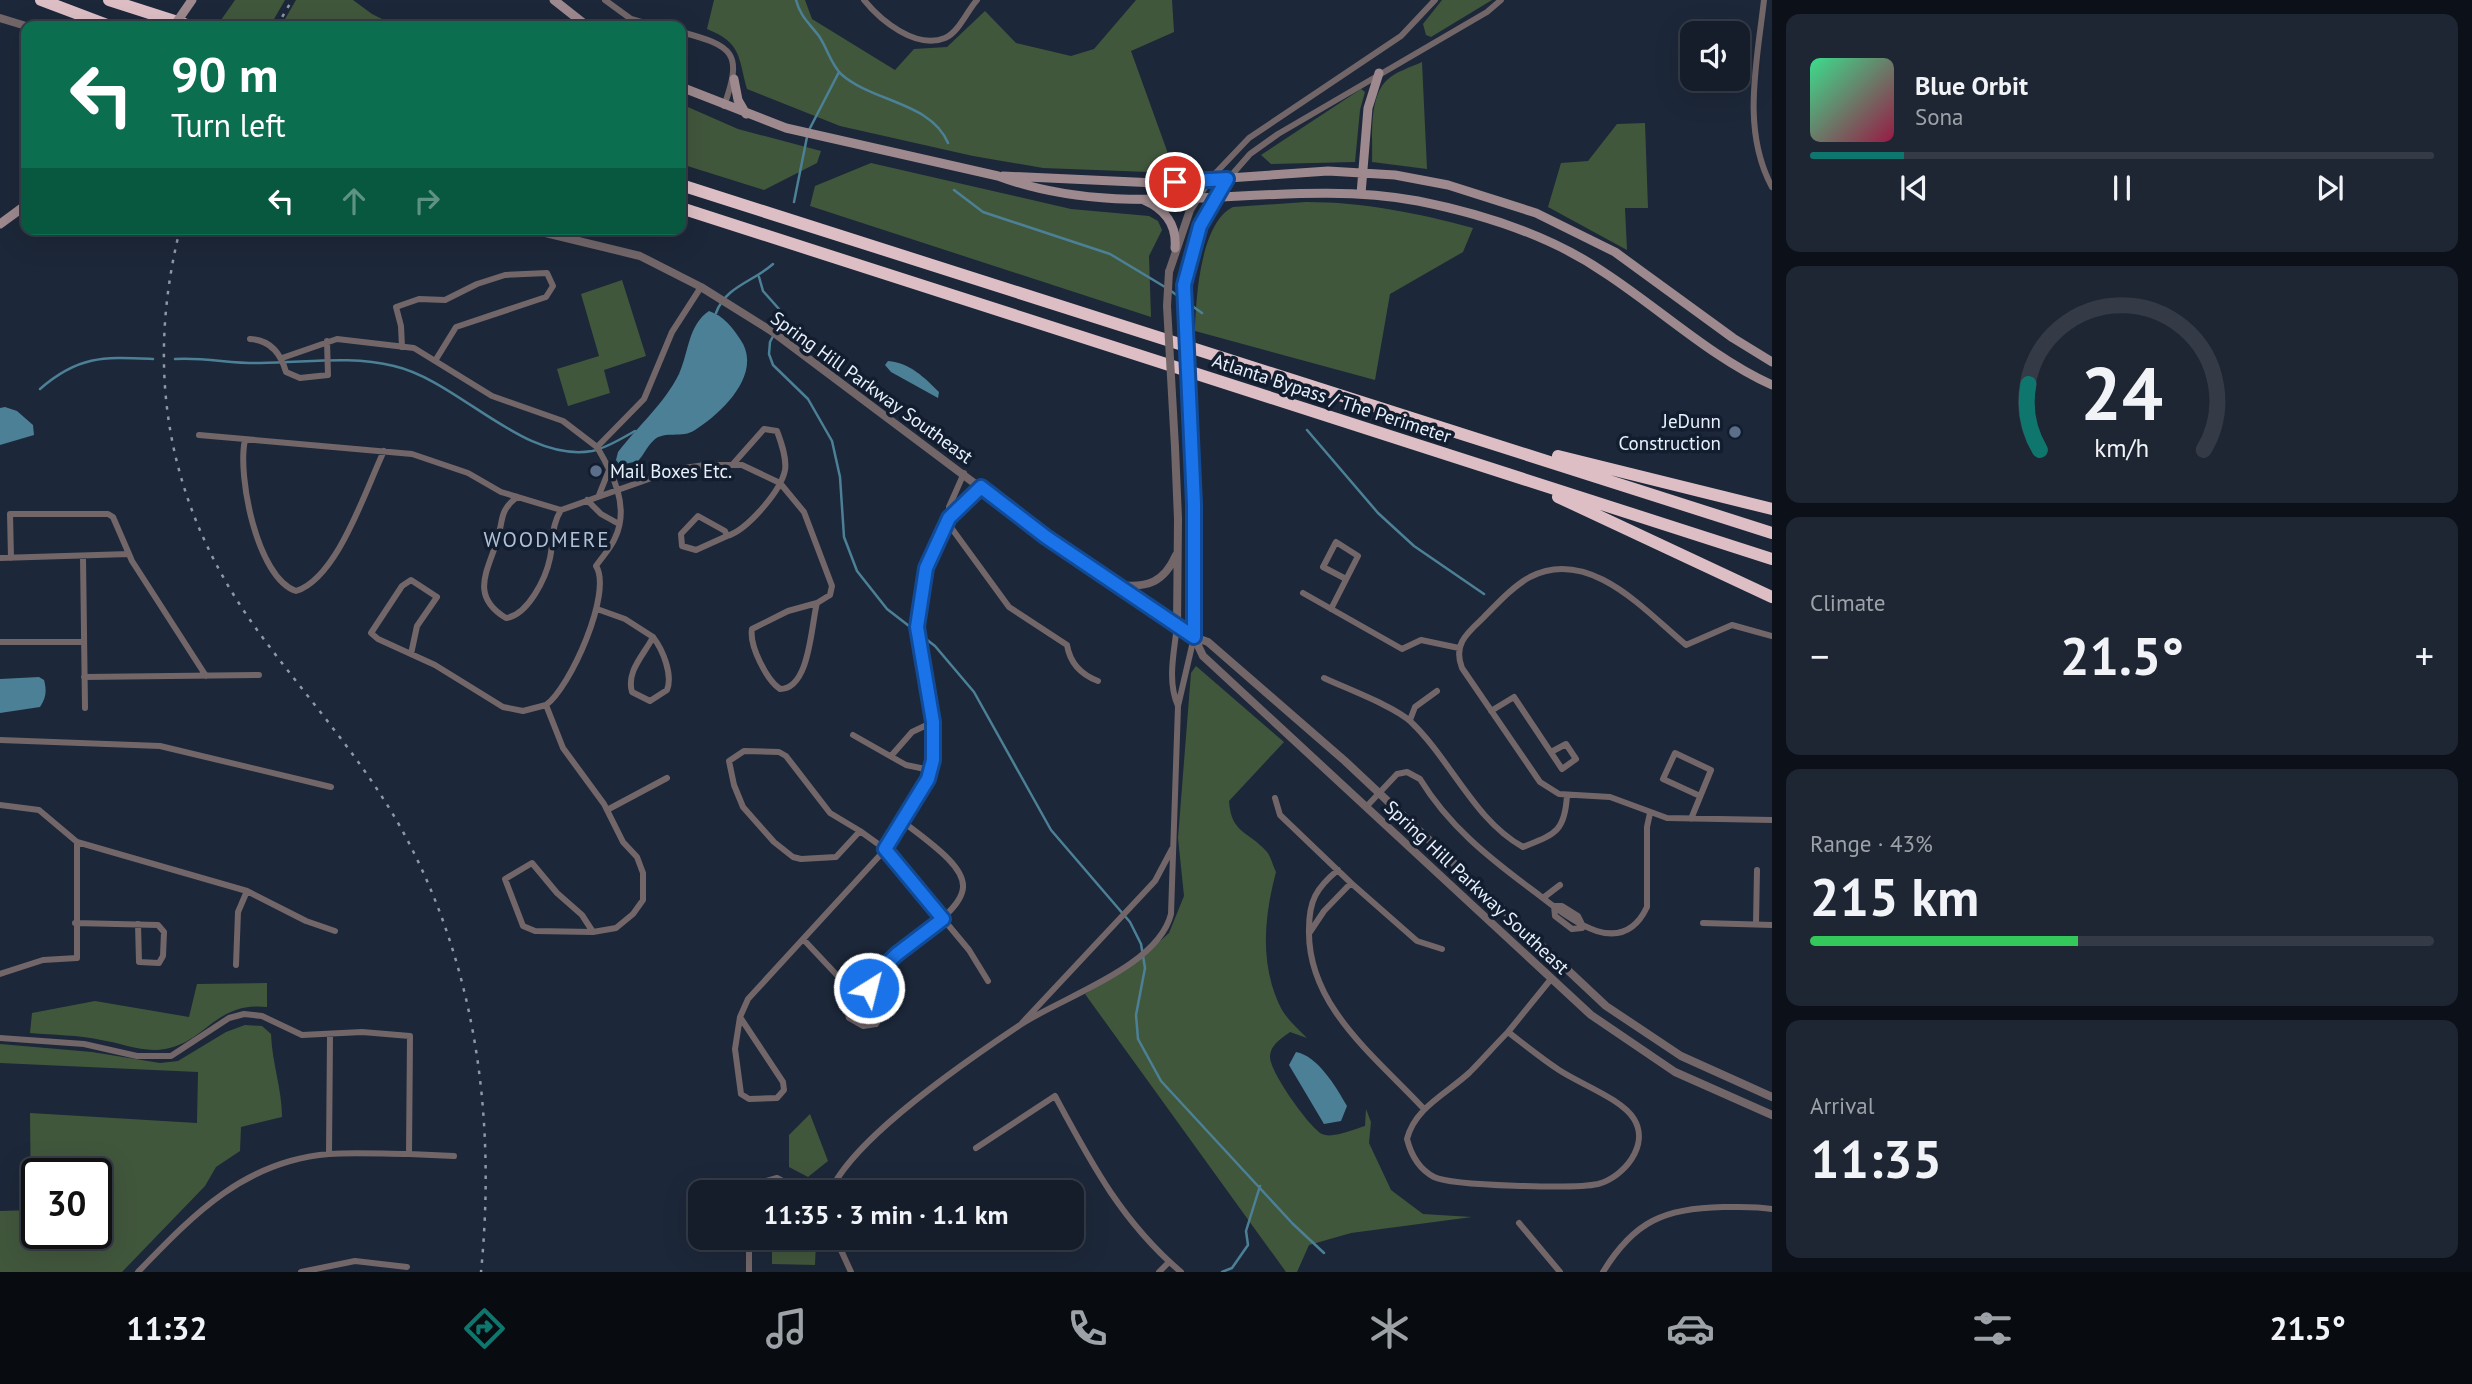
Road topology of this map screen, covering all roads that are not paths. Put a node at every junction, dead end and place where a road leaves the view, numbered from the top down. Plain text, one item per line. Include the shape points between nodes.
1 (41, 0) edge
2 (109, 0) edge
3 (192, 0) edge
4 (554, 0) edge
5 (605, 0) edge
6 (864, 0) edge
7 (977, 0) edge
8 (1435, 0) edge
9 (1501, 0) edge
10 (1764, 0) edge
11 (0, 18) edge
12 (97, 21) edge
13 (174, 21) edge
14 (177, 21) edge
15 (581, 21) edge
16 (638, 21) edge
17 (21, 24) edge
18 (686, 34) edge
19 (1379, 73) junction
20 (734, 79) junction
21 (686, 89) edge
22 (724, 106) junction
23 (746, 114) junction
24 (1363, 173) junction
25 (998, 176) junction
26 (1227, 179) junction
27 (1208, 181) junction
28 (686, 187) edge
29 (1772, 187) edge
30 (1361, 194) junction
31 (1196, 198) junction
32 (1215, 198) junction
33 (1143, 199) junction
34 (21, 209) edge
35 (686, 210) edge
36 (0, 224) edge
37 (554, 235) edge
38 (1175, 248) junction
39 (701, 287) junction
40 (250, 339) dead end
41 (327, 341) junction
42 (402, 347) junction
43 (282, 358) junction
44 (435, 361) junction
45 (1772, 362) edge
46 (1772, 385) edge
47 (198, 435) dead end
48 (1469, 435) junction
49 (245, 440) junction
50 (597, 447) junction
51 (384, 450) junction
52 (733, 464) junction
53 (609, 468) junction
54 (964, 473) junction
55 (1513, 476) junction
56 (780, 482) junction
57 (981, 487) junction
58 (619, 491) junction
59 (517, 497) junction
60 (598, 497) junction
61 (587, 500) junction
62 (1772, 509) edge
63 (561, 510) junction
64 (948, 520) junction
65 (619, 524) junction
66 (1772, 533) edge
67 (727, 536) junction
68 (1179, 549) junction
69 (129, 554) junction
70 (83, 557) junction
71 (0, 558) edge
72 (10, 558) junction
73 (1772, 559) edge
74 (1346, 579) junction
75 (1117, 584) junction
76 (1303, 593) dead end
77 (1772, 597) edge
78 (817, 603) junction
79 (597, 609) junction
80 (1331, 609) junction
81 (1177, 626) junction
82 (1772, 636) edge
83 (653, 637) junction
84 (1194, 637) junction
85 (0, 642) edge
86 (84, 642) junction
87 (1459, 648) junction
88 (411, 654) junction
89 (259, 675) dead end
90 (206, 676) junction
91 (84, 677) junction
92 (1324, 678) dead end
93 (1098, 681) dead end
94 (1437, 691) dead end
95 (546, 705) junction
96 (1178, 706) junction
97 (85, 708) dead end
98 (1491, 711) junction
99 (1410, 720) junction
100 (933, 722) junction
101 (853, 735) dead end
102 (0, 740) edge
103 (1551, 752) dead end
104 (891, 756) junction
105 (930, 770) junction
106 (667, 778) dead end
107 (331, 786) dead end
108 (1379, 794) junction
109 (1567, 795) junction
110 (1700, 796) junction
111 (1275, 798) dead end
112 (0, 805) edge
113 (1367, 806) junction
114 (607, 810) junction
115 (1650, 813) junction
116 (1691, 819) junction
117 (1772, 820) edge
118 (903, 822) junction
119 (860, 831) junction
120 (1175, 833) junction
121 (77, 842) junction
122 (885, 849) junction
123 (1338, 870) junction
124 (1757, 870) dead end
125 (1351, 883) junction
126 (1560, 885) dead end
127 (247, 891) junction
128 (1543, 898) junction
129 (1554, 906) junction
130 (943, 919) junction
131 (75, 923) junction
132 (1703, 923) dead end
133 (138, 924) junction
134 (1756, 924) junction
135 (1772, 925) edge
136 (1584, 928) junction
137 (335, 931) dead end
138 (593, 932) junction
139 (1309, 934) junction
140 (803, 939) junction
141 (1442, 949) dead end
142 (236, 965) dead end
143 (0, 974) edge
144 (1550, 979) junction
145 (869, 981) junction
146 (988, 981) dead end
147 (849, 989) junction
148 (740, 1017) junction
149 (1021, 1024) junction
150 (1508, 1032) junction
151 (330, 1035) junction
152 (0, 1038) edge
153 (1772, 1097) edge
154 (1424, 1109) junction
155 (1772, 1115) edge
156 (976, 1148) dead end
157 (329, 1154) junction
158 (409, 1154) junction
159 (454, 1156) dead end
160 (835, 1180) edge
161 (1772, 1209) edge
162 (1520, 1223) dead end
163 (749, 1250) edge
164 (841, 1250) edge
165 (1169, 1262) junction
166 (407, 1268) dead end
167 (138, 1272) edge
168 (301, 1272) edge
169 (749, 1272) edge
170 (851, 1272) edge
171 (1159, 1272) edge
172 (1181, 1272) edge
173 (1560, 1272) edge
174 (1603, 1272) edge

1 - 12 highway
2 - 13 highway
3 - 14 main road, bridge
4 - 15 main road
5 - 16 street
6 - 7 street via 898,31 937,39 953,32
8 - 27 street via 1401,36 1249,138
9 - 19 street
10 - 29 street via 1753,130
11 - 17 street
18 - 20 street via 728,52
19 - 24 main road via 1368,108
19 - 26 street via 1266,142
20 - 22 street
20 - 23 main road
21 - 22 main road
22 - 23 main road
23 - 25 main road via 810,134
24 - 26 main road
24 - 30 main road
24 - 45 main road via 1448,184 1547,218 1615,253
25 - 27 main road
25 - 33 main road via 1048,191
26 - 27 main road
26 - 32 street
27 - 31 street
28 - 48 highway, Atlanta Bypass / The Perimeter
30 - 32 main road
30 - 46 main road via 1418,201 1532,234 1603,271
31 - 32 main road
31 - 33 main road
31 - 38 street
32 - 84 street, bridge via 1195,236 1185,275 1183,314
33 - 38 main road via 1168,217
34 - 36 main road
35 - 55 highway, Atlanta Bypass / The Perimeter
37 - 39 street, Spring Hill Parkway Southeast via 640,256
38 - 68 street, bridge via 1167,314
39 - 50 street via 672,332 644,398
39 - 54 street, Spring Hill Parkway Southeast via 773,332
40 - 43 street via 261,340
41 - 42 street
41 - 43 street
41 - 43 street via 328,375 300,377 286,372
42 - 44 street via 414,348
42 - 44 street via 396,307 419,299 446,300 505,275 547,273 553,286 546,297 456,327
44 - 50 street via 492,396 563,421
47 - 49 street
48 - 62 highway
48 - 66 highway, Atlanta Bypass / The Perimeter
49 - 51 street
49 - 51 street via 242,471 249,512 271,566 283,583 296,591 315,580 336,553
50 - 53 street
51 - 59 street via 450,465
52 - 56 street
52 - 56 street via 764,429 774,429 784,457
52 - 58 street via 677,469
53 - 58 street
53 - 60 street
54 - 57 street, Spring Hill Parkway Southeast
54 - 64 street
55 - 73 highway, Atlanta Bypass / The Perimeter
55 - 77 highway
56 - 67 street via 745,527
56 - 78 street via 804,512 832,586 830,595
57 - 64 street
57 - 75 street, Spring Hill Parkway Southeast
58 - 60 street
58 - 65 street
59 - 63 street
59 - 63 street via 502,512 484,580 489,604 506,618 520,613 542,579 550,561 553,525
60 - 61 street
61 - 63 street
61 - 65 street
64 - 93 street via 1009,607 1067,645 1069,658 1087,677
64 - 100 street via 926,568 917,627
65 - 79 street via 615,539 596,566 601,596
67 - 67 street via 696,550 682,546 679,540 698,516
68 - 75 street via 1161,579 1143,586
68 - 81 street
69 - 70 street
69 - 72 street via 108,514 10,514
69 - 90 street
70 - 72 street
70 - 86 street
71 - 72 street
74 - 74 street via 1323,567 1336,542 1358,556
74 - 80 street
75 - 81 street, Spring Hill Parkway Southeast
76 - 80 street
78 - 78 street via 804,669 794,684 780,689 766,672 752,629
79 - 83 street via 625,619
79 - 95 street via 569,676
80 - 87 street via 1402,649 1421,640
81 - 84 street, Spring Hill Parkway Southeast
81 - 96 street via 1171,670
82 - 87 street via 1732,625 1686,645 1608,580 1553,570 1528,578 1512,590 1466,634
83 - 83 street via 630,682 632,692 650,701 662,695 670,681
84 - 96 street
84 - 108 street, Spring Hill Parkway Southeast via 1209,642
84 - 113 street, Spring Hill Parkway Southeast via 1203,656
85 - 86 street
86 - 91 street
87 - 98 street via 1462,668
88 - 88 street via 417,626 436,594 416,580 407,582 372,628 378,639
88 - 95 street via 503,707 523,711
89 - 90 street
90 - 91 street
91 - 97 street
92 - 99 street
94 - 99 street via 1415,707
95 - 114 street via 563,748
96 - 120 street
98 - 103 street via 1514,697
98 - 109 street via 1540,782
99 - 109 street via 1486,816 1509,840 1523,847 1555,834 1566,818
100 - 104 street via 907,737
100 - 105 street
101 - 104 street
102 - 107 street via 160,746
104 - 105 street
105 - 118 street
106 - 114 street
108 - 113 street
108 - 128 street via 1397,774 1416,776 1473,844
108 - 153 street, Spring Hill Parkway Southeast via 1606,1006 1681,1056
109 - 115 street via 1610,797
110 - 110 street via 1711,770 1675,753 1663,779
110 - 116 street
111 - 123 street via 1280,815
112 - 121 street via 39,810
113 - 144 street, Spring Hill Parkway Southeast
114 - 138 street via 623,842 637,857 644,892 639,906 619,926
115 - 116 street
115 - 136 street via 1645,912 1620,931
116 - 117 street
118 - 122 street
118 - 130 street via 943,851 960,870 961,898
119 - 119 street via 830,813 807,780 779,752 744,751 729,761 743,807 793,857 836,857
119 - 122 street
120 - 149 street via 1171,853 1155,881
120 - 149 street via 1171,914 1157,941 1119,970
121 - 127 street
121 - 131 street
122 - 130 street
122 - 140 street
123 - 125 street
123 - 139 street via 1315,890
124 - 134 street
125 - 139 street
125 - 141 street via 1417,941
126 - 128 street
127 - 137 street
127 - 142 street via 238,912
128 - 129 street
129 - 136 street via 1562,905 1578,916
129 - 136 street via 1556,916 1572,929
130 - 145 street
130 - 146 street
131 - 133 street
131 - 143 street via 77,958 43,960
132 - 134 street
133 - 133 street via 162,927 159,963 139,962
134 - 135 street
138 - 138 street via 532,863 505,879 523,926 535,931
139 - 154 street via 1311,966 1331,1008
140 - 147 street
140 - 148 street via 748,999
144 - 150 street
144 - 155 street, Spring Hill Parkway Southeast via 1649,1057
145 - 147 street
145 - 147 street via 881,1011 876,1024 858,1025 849,1018
148 - 148 street via 783,1082 784,1090 777,1098 749,1099 741,1094 735,1049
149 - 160 street via 910,1104
150 - 154 street via 1469,1073
150 - 154 street via 1558,1069 1625,1108 1634,1119 1639,1129 1638,1149 1615,1176 1600,1184 1577,1187 1434,1177 1417,1162 1407,1139
151 - 152 street via 302,1035 262,1016 244,1014 229,1018 171,1056 137,1056 84,1044
151 - 157 street
151 - 158 street via 410,1036
156 - 165 street via 1055,1096 1107,1191
157 - 158 street
157 - 167 street via 272,1166 212,1200
158 - 159 street
161 - 174 street via 1679,1209 1633,1234
162 - 173 street
163 - 169 street
164 - 170 street
165 - 171 street
165 - 172 street
166 - 168 street via 355,1261

